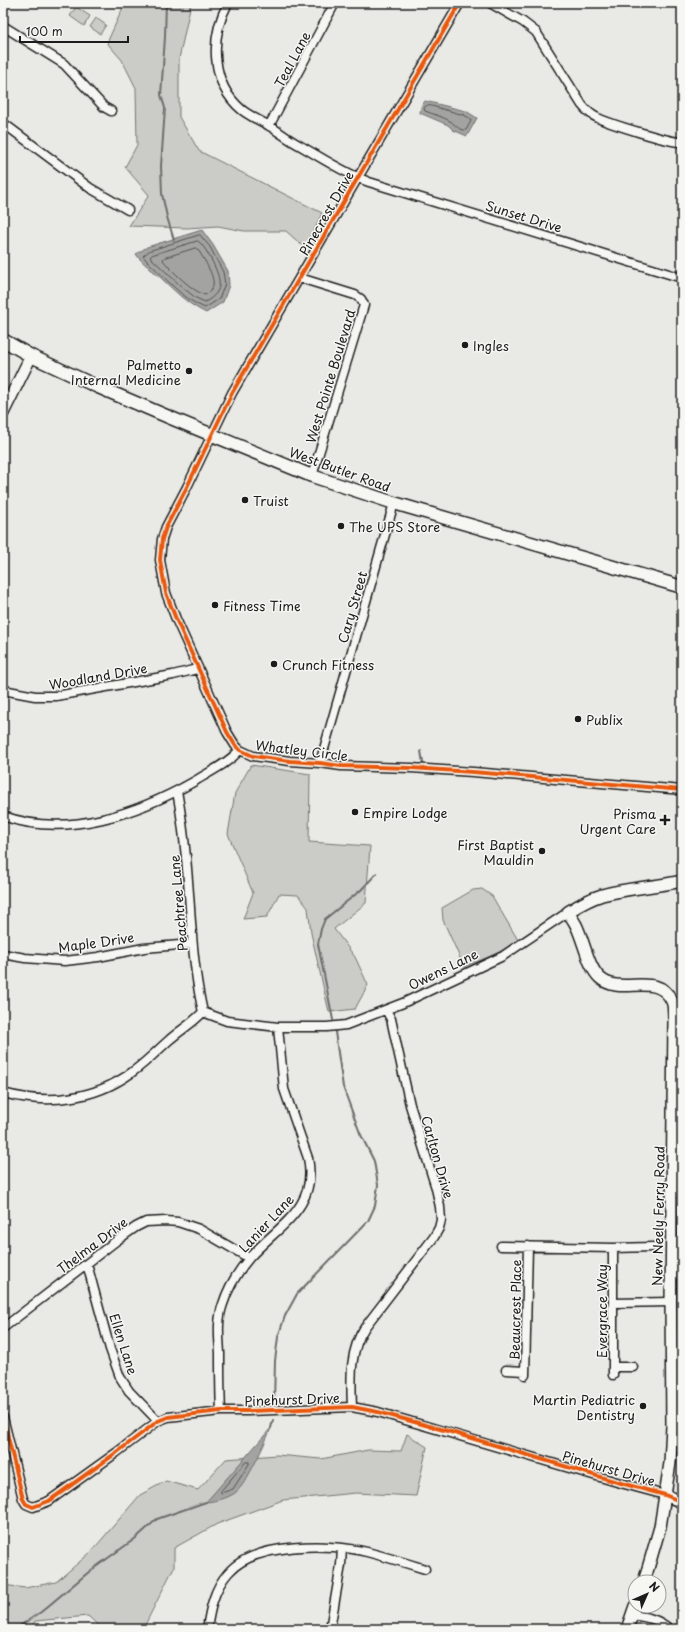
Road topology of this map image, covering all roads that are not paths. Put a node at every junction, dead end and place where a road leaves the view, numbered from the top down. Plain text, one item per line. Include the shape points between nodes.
1 (228, 3) edge
2 (335, 3) edge
3 (460, 3) edge
4 (490, 3) edge
5 (3, 26) edge
6 (111, 111) dead end
7 (3, 123) edge
8 (269, 126) junction
9 (682, 142) edge
10 (358, 178) junction
11 (128, 210) dead end
12 (300, 278) junction
13 (682, 278) edge
14 (3, 340) edge
15 (31, 356) junction
16 (3, 413) edge
17 (212, 434) junction
18 (312, 476) junction
19 (394, 503) junction
20 (682, 587) edge
21 (197, 668) junction
22 (3, 690) edge
23 (240, 750) junction
24 (320, 763) junction
25 (682, 790) edge
26 (177, 791) junction
27 (3, 816) edge
28 (682, 881) edge
29 (568, 912) junction
30 (192, 944) junction
31 (3, 954) edge
32 (386, 1010) junction
33 (203, 1012) junction
34 (278, 1027) junction
35 (3, 1093) edge
36 (501, 1246) dead end
37 (528, 1246) junction
38 (653, 1246) dead end
39 (613, 1248) junction
40 (249, 1258) junction
41 (87, 1264) junction
42 (671, 1302) junction
43 (613, 1303) junction
44 (3, 1328) edge
45 (633, 1367) dead end
46 (506, 1370) dead end
47 (352, 1407) junction
48 (221, 1410) junction
49 (3, 1417) edge
50 (158, 1421) junction
51 (665, 1495) junction
52 (682, 1496) edge
53 (682, 1502) edge
54 (342, 1548) junction
55 (425, 1569) dead end
56 (646, 1574) edge
57 (633, 1614) edge
58 (643, 1614) edge
59 (207, 1629) edge
60 (330, 1629) edge
61 (627, 1629) edge
62 (668, 1629) edge

1 - 8 street, Sunset Drive via 217,34 216,55 220,77 237,106
2 - 8 street, Teal Lane
3 - 10 street, Pinecrest Drive
4 - 9 street via 536,32 582,105 590,113 601,120 620,126 670,141
5 - 6 street via 64,64 104,107
7 - 11 street via 90,188
8 - 10 street, Sunset Drive
10 - 12 street, Pinecrest Drive
10 - 13 street, Sunset Drive
12 - 17 street, Pinecrest Drive via 232,393
12 - 18 street, West Pointe Boulevard via 355,295 364,305
14 - 15 main road, West Butler Road
15 - 16 street
15 - 17 main road, West Butler Road
17 - 18 main road, West Butler Road
17 - 21 street, Whatley Circle via 166,527 160,552 160,570 166,593
18 - 19 main road, West Butler Road
19 - 20 main road, West Butler Road
19 - 24 street, Cary Street
21 - 22 street, Woodland Drive via 173,675 56,696 35,696
21 - 23 street, Whatley Circle via 227,732
23 - 24 street, Whatley Circle via 253,756
23 - 26 street via 230,761
24 - 25 street, Whatley Circle via 473,772
26 - 27 street via 118,816 72,823 46,825
26 - 30 street, Peachtree Lane via 183,822
28 - 29 street, Owens Lane via 601,895
29 - 32 street, Owens Lane via 503,956
29 - 42 street, New Neely Ferry Road via 600,978 612,984 650,985 662,988 673,1002
30 - 31 street, Maple Drive via 64,960
30 - 33 street, Peachtree Lane
32 - 34 street, Owens Lane via 346,1025
32 - 47 street, Carlton Drive via 391,1019 410,1105 436,1188 440,1220 434,1237 359,1339 352,1365
33 - 34 street, Owens Lane via 227,1021
33 - 35 street via 132,1073 106,1087 62,1099 37,1099
34 - 40 street, Lanier Lane via 284,1089 308,1158 310,1186 298,1209
36 - 37 street
37 - 39 street
37 - 46 street, Beaucrest Place via 525,1373
38 - 39 street
39 - 43 street, Evergrace Way
40 - 41 street, Thelma Drive via 199,1228 178,1222 156,1220 136,1227
40 - 48 street, Lanier Lane via 227,1293 220,1314
41 - 44 street, Thelma Drive
41 - 50 street, Ellen Lane via 120,1377 129,1391
42 - 43 street
42 - 51 street, New Neely Ferry Road via 672,1426
43 - 45 street, Evergrace Way via 613,1371
47 - 48 street, Pinehurst Drive via 248,1412
47 - 51 street, Pinehurst Drive via 386,1414
48 - 50 street, Pinehurst Drive via 174,1415
49 - 50 street, Pinehurst Drive via 23,1499 26,1504 33,1507 49,1501
51 - 52 street, Pinehurst Drive
51 - 53 street, Pinehurst Drive
51 - 56 street, New Neely Ferry Road via 660,1527
54 - 55 street via 366,1552
54 - 59 street via 317,1546 276,1550 243,1560 229,1572 217,1590
54 - 60 street
57 - 61 street
58 - 62 street

